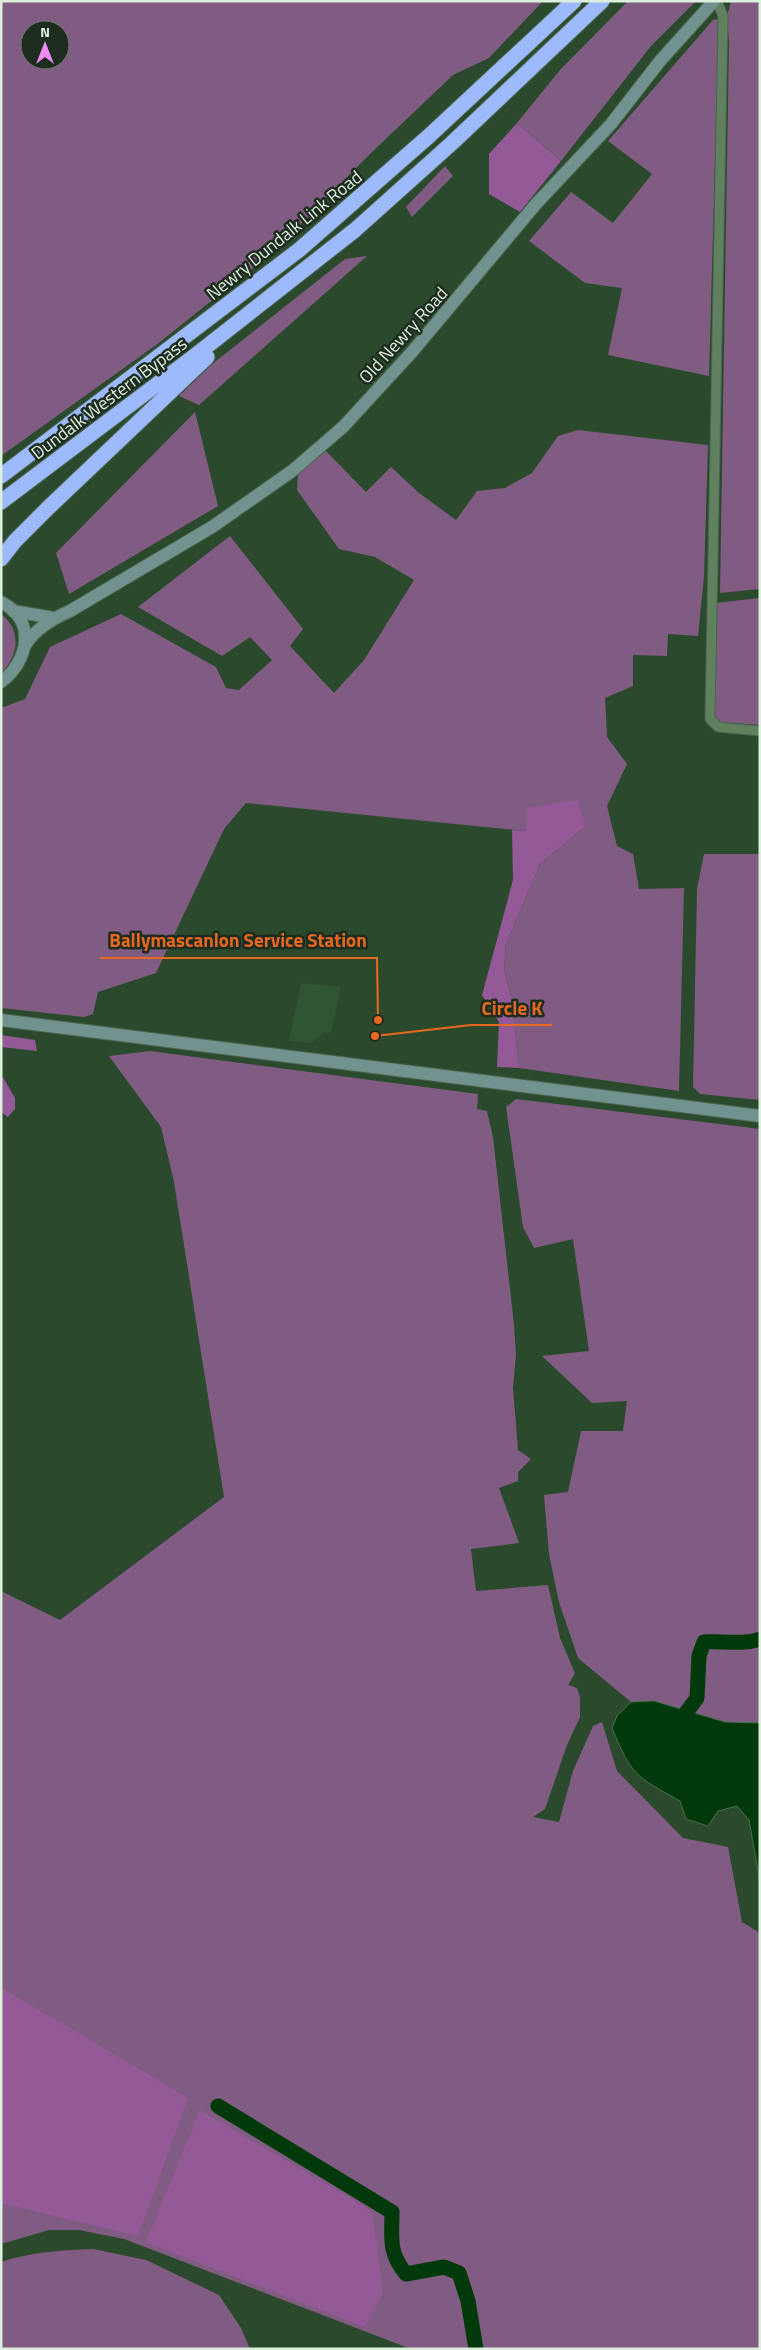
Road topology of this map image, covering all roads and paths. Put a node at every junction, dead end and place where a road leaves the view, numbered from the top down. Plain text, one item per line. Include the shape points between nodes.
1 (574, 1) edge
2 (602, 1) edge
3 (716, 1) edge
4 (238, 322) junction
5 (1, 476) edge
6 (1, 502) edge
7 (1, 559) edge
8 (1, 602) edge
9 (13, 610) junction
10 (54, 618) junction
11 (26, 644) junction
12 (1, 682) edge
13 (760, 731) edge
14 (1, 1020) edge
15 (760, 1116) edge

1 - 5 highway, Newry Dundalk Link Road via 429,136 299,250
2 - 4 highway via 355,230
3 - 10 main road, Old Newry Road via 660,61 611,124 536,204 412,352 343,426 292,471 212,527
3 - 13 street via 723,16 710,719 718,727
4 - 6 highway, Dundalk Western Bypass
4 - 7 highway via 206,358 15,541
8 - 9 main road
9 - 10 main road
9 - 11 main road via 24,628
10 - 11 main road, Old Newry Road
11 - 12 main road via 22,659
14 - 15 main road

